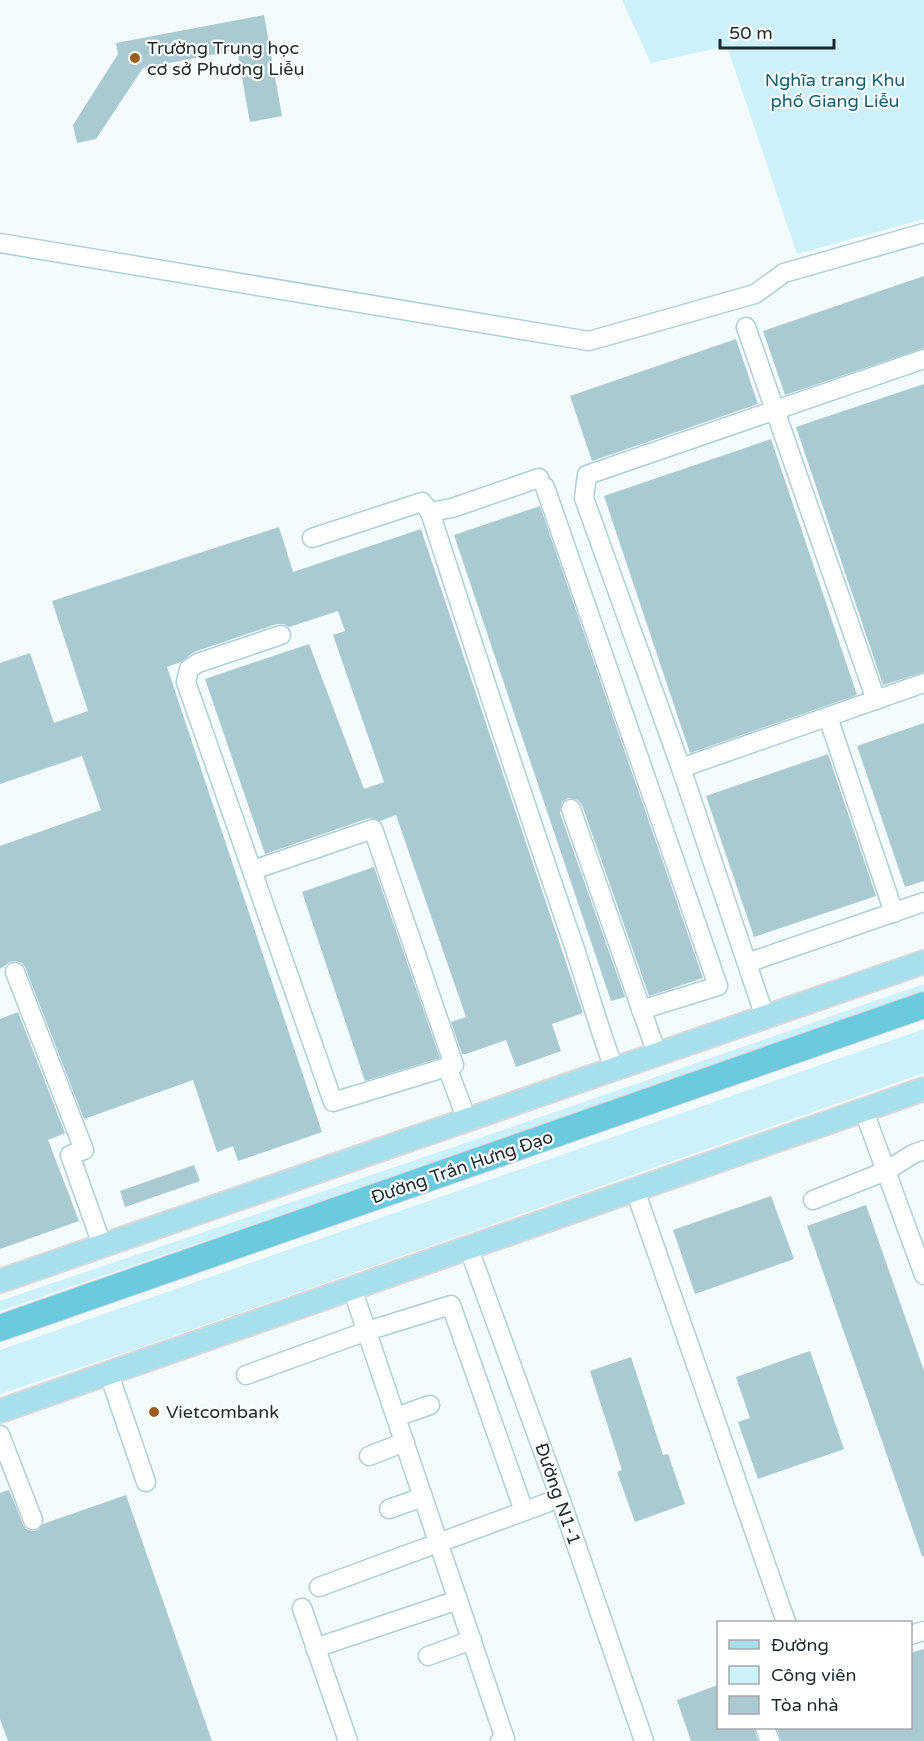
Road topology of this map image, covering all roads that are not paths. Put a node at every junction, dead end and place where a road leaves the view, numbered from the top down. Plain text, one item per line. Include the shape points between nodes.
1 (924, 233) edge
2 (0, 243) edge
3 (746, 327) dead end
4 (924, 359) edge
5 (775, 411) junction
6 (430, 512) junction
7 (312, 538) dead end
8 (281, 634) dead end
9 (924, 683) edge
10 (876, 700) junction
11 (828, 717) junction
12 (681, 768) junction
13 (571, 810) dead end
14 (253, 870) junction
15 (924, 902) edge
16 (894, 913) junction
17 (924, 962) edge
18 (747, 963) junction
19 (15, 972) dead end
20 (924, 1005) edge
21 (641, 1010) junction
22 (765, 1017) junction
23 (657, 1054) junction
24 (447, 1067) junction
25 (614, 1068) junction
26 (924, 1089) edge
27 (864, 1111) junction
28 (467, 1120) junction
29 (924, 1150) edge
30 (886, 1171) junction
31 (635, 1190) junction
32 (813, 1200) dead end
33 (102, 1245) junction
34 (469, 1249) junction
35 (924, 1275) edge
36 (0, 1281) edge
37 (352, 1288) junction
38 (0, 1328) edge
39 (367, 1331) junction
40 (109, 1374) junction
41 (246, 1376) dead end
42 (430, 1405) dead end
43 (0, 1411) edge
44 (396, 1418) junction
45 (0, 1435) edge
46 (405, 1442) junction
47 (369, 1456) dead end
48 (146, 1482) dead end
49 (423, 1497) junction
50 (560, 1498) junction
51 (389, 1509) dead end
52 (524, 1511) junction
53 (33, 1520) dead end
54 (439, 1542) junction
55 (319, 1587) dead end
56 (458, 1600) junction
57 (302, 1608) dead end
58 (785, 1621) edge
59 (472, 1640) junction
60 (315, 1648) junction
61 (428, 1656) dead end
62 (348, 1741) edge
63 (500, 1741) edge
64 (644, 1741) edge

1 - 2 street via 784,273 755,294 589,341
3 - 5 street
4 - 5 street
5 - 10 street
5 - 12 street via 587,475 584,498
6 - 7 street via 422,502
6 - 21 street via 542,482 718,986
6 - 25 street
8 - 14 street via 198,663 186,676
9 - 10 street
10 - 11 street
11 - 12 street
11 - 16 street
12 - 18 street
13 - 21 street
14 - 24 street via 333,1102
14 - 24 street via 373,829 454,1065
15 - 16 street
16 - 18 street
17 - 22 main road
18 - 22 street
19 - 33 street via 84,1150 70,1155
20 - 38 highway, Đường Trần Hưng Đạo
21 - 23 street
22 - 23 main road
23 - 25 main road
24 - 28 street
25 - 28 main road
26 - 27 main road
27 - 30 street
27 - 31 main road
28 - 33 main road
29 - 30 street
30 - 32 street
30 - 35 street
31 - 34 main road
31 - 58 street
33 - 36 main road
34 - 37 main road
34 - 50 street, Đường N1-1
37 - 39 street
37 - 40 main road
39 - 41 street
39 - 44 street
39 - 52 street via 451,1305
40 - 43 main road
40 - 48 street
42 - 44 street
44 - 46 street
45 - 53 street
46 - 47 street
46 - 49 street
49 - 51 street
49 - 54 street
50 - 52 street
50 - 64 street, Đường N1-1
52 - 54 street
54 - 55 street
54 - 56 street
56 - 59 street
56 - 60 street
57 - 60 street
59 - 61 street
59 - 63 street via 505,1739
60 - 62 street

